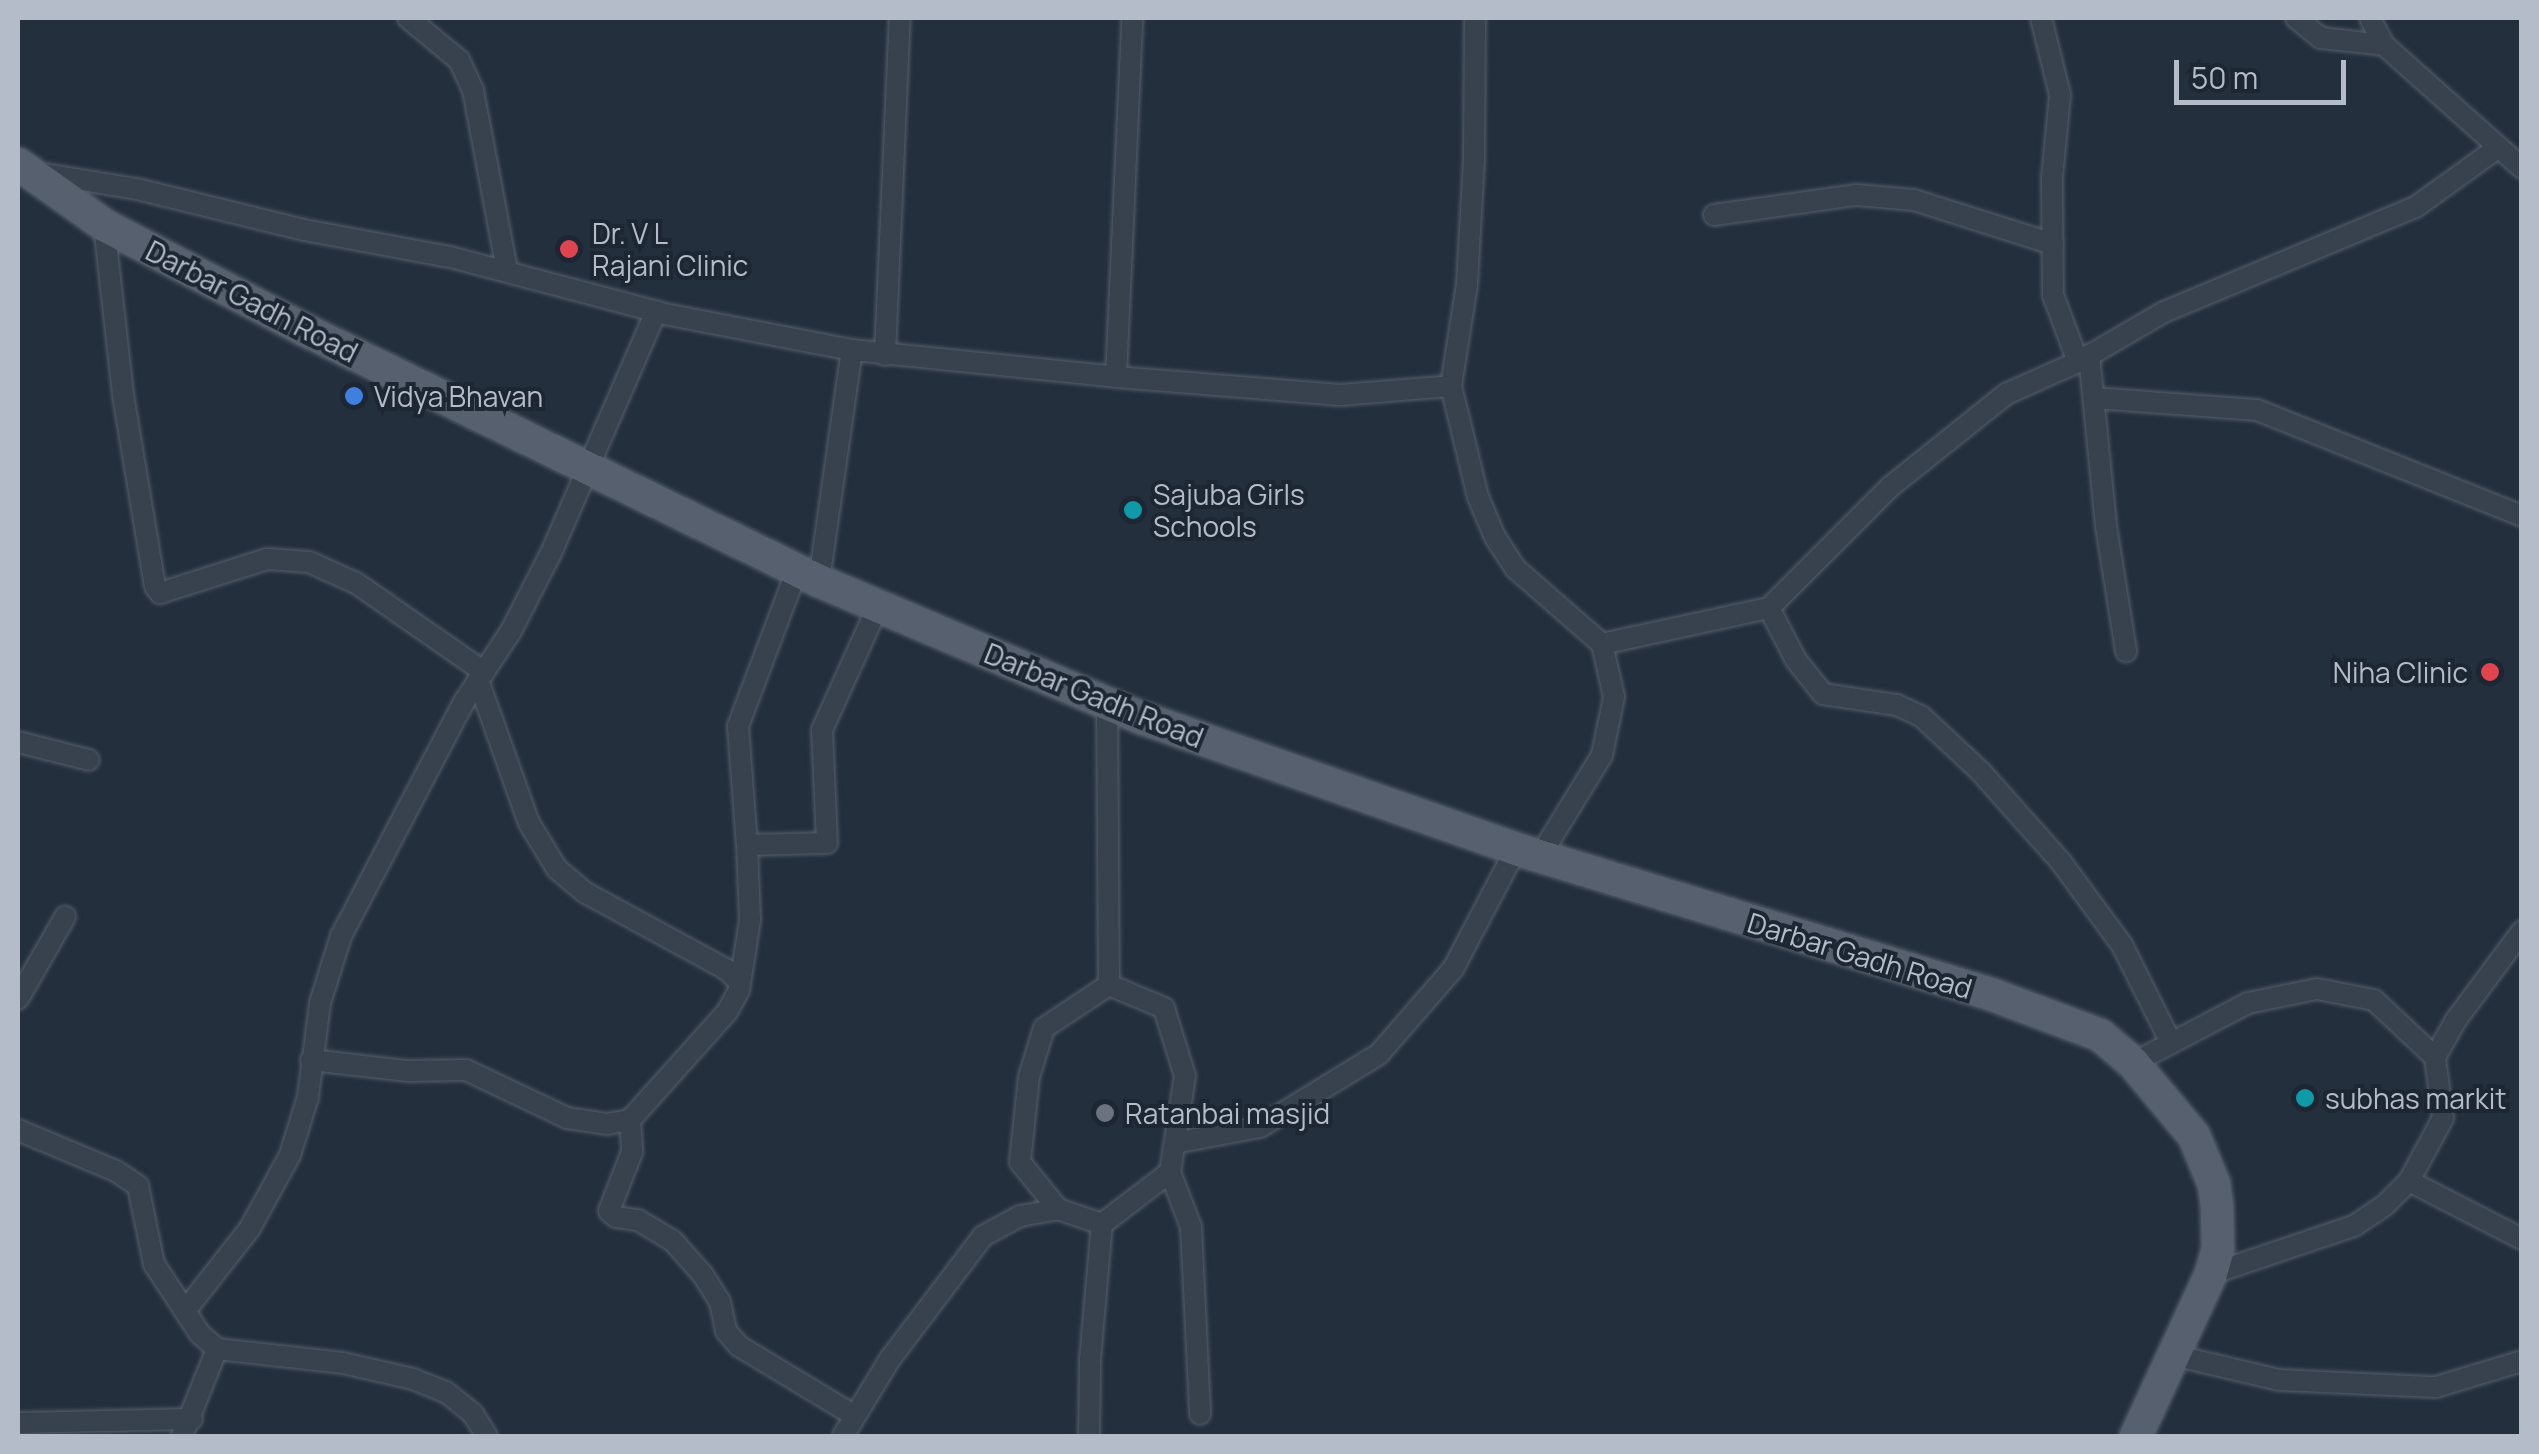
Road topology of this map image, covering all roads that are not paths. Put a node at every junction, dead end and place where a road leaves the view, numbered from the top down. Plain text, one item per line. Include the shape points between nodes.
1 (408, 18) edge
2 (900, 18) edge
3 (1132, 18) edge
4 (1476, 18) edge
5 (2041, 18) edge
6 (2296, 18) edge
7 (2370, 18) edge
8 (2384, 45) junction
9 (2496, 149) junction
10 (22, 168) edge
11 (2522, 168) edge
12 (1714, 215) dead end
13 (104, 224) junction
14 (2052, 244) junction
15 (507, 270) junction
16 (656, 310) junction
17 (852, 350) junction
18 (885, 355) junction
19 (2084, 359) junction
20 (1116, 377) junction
21 (1451, 386) junction
22 (2094, 398) junction
23 (586, 468) junction
24 (2522, 516) edge
25 (808, 576) junction
26 (878, 606) junction
27 (1769, 608) junction
28 (1602, 644) junction
29 (2126, 651) dead end
30 (481, 676) junction
31 (1107, 702) junction
32 (18, 742) edge
33 (90, 760) dead end
34 (747, 845) junction
35 (1528, 853) junction
36 (65, 918) dead end
37 (2522, 931) edge
38 (739, 982) junction
39 (1109, 985) junction
40 (18, 1000) edge
41 (2171, 1042) junction
42 (2434, 1058) junction
43 (311, 1060) junction
44 (2133, 1063) junction
45 (630, 1120) junction
46 (18, 1130) edge
47 (1174, 1143) junction
48 (1170, 1172) junction
49 (2409, 1182) junction
50 (1058, 1209) junction
51 (1102, 1224) junction
52 (2522, 1239) edge
53 (2211, 1274) junction
54 (185, 1311) junction
55 (217, 1349) junction
56 (2177, 1356) junction
57 (2522, 1360) edge
58 (1200, 1414) dead end
59 (855, 1416) junction
60 (18, 1423) edge
61 (187, 1428) edge
62 (487, 1436) edge
63 (843, 1436) edge
64 (1089, 1436) edge
65 (2136, 1436) edge

1 - 15 street via 459,60 473,90
2 - 18 street
3 - 20 street
4 - 21 street via 1467,284
5 - 14 street via 2060,95
6 - 8 street via 2321,38
7 - 8 street
8 - 9 street
9 - 11 street
9 - 19 street via 2417,206 2164,312
10 - 13 main road, Darbar Gadh Road
10 - 15 street
12 - 14 street via 1857,195 1914,200
13 - 23 main road, Darbar Gadh Road
13 - 30 street via 123,396 156,590 168,594 267,559 309,562 356,583
14 - 19 street via 2053,294
15 - 16 street
16 - 17 street
16 - 23 street
17 - 18 street
17 - 25 street
18 - 20 street
19 - 22 street
19 - 27 street via 2006,394 1947,440
20 - 21 street via 1340,395
21 - 28 street via 1478,496 1495,536 1516,568
22 - 24 street via 2257,410
22 - 29 street
23 - 25 main road, Darbar Gadh Road
23 - 30 street via 551,552
25 - 26 main road, Darbar Gadh Road
25 - 34 street via 738,726
26 - 31 main road, Darbar Gadh Road
26 - 34 street via 822,730 827,843
27 - 28 street
27 - 41 street via 1823,694 1921,716 1980,770 2062,862 2122,945
28 - 35 street via 1614,697 1612,727 1602,754
30 - 38 street via 528,823 556,869 611,909
30 - 43 street via 341,936
31 - 35 main road, Darbar Gadh Road
31 - 39 street
32 - 33 street
34 - 38 street via 750,920
35 - 44 main road, Darbar Gadh Road via 2059,1016 2100,1035
35 - 47 street via 1453,969 1379,1054 1260,1128
36 - 40 street
37 - 42 street
38 - 45 street via 726,1012
39 - 47 street via 1164,1008 1185,1076
39 - 50 street via 1044,1028 1028,1077 1020,1162
41 - 42 street via 2248,1002 2317,988 2374,1000
41 - 44 street
42 - 49 street via 2443,1118
43 - 45 street via 408,1072 466,1070 567,1118
43 - 54 street via 290,1155 250,1228
44 - 53 main road, Darbar Gadh Road via 2194,1136 2214,1184 2218,1249
45 - 59 street via 632,1152 609,1211 673,1241 720,1302 726,1331 739,1346
46 - 54 street via 138,1186 154,1264
47 - 48 street
48 - 51 street
48 - 58 street via 1191,1227
49 - 52 street
49 - 53 street via 2354,1226
50 - 51 street
50 - 59 street via 1020,1216 982,1236
51 - 64 street
53 - 56 main road, Darbar Gadh Road
54 - 55 street
55 - 61 street
55 - 62 street via 342,1363 413,1379 446,1392
56 - 57 street via 2279,1380 2436,1387
56 - 65 main road, Darbar Gadh Road
59 - 63 street
60 - 61 street

